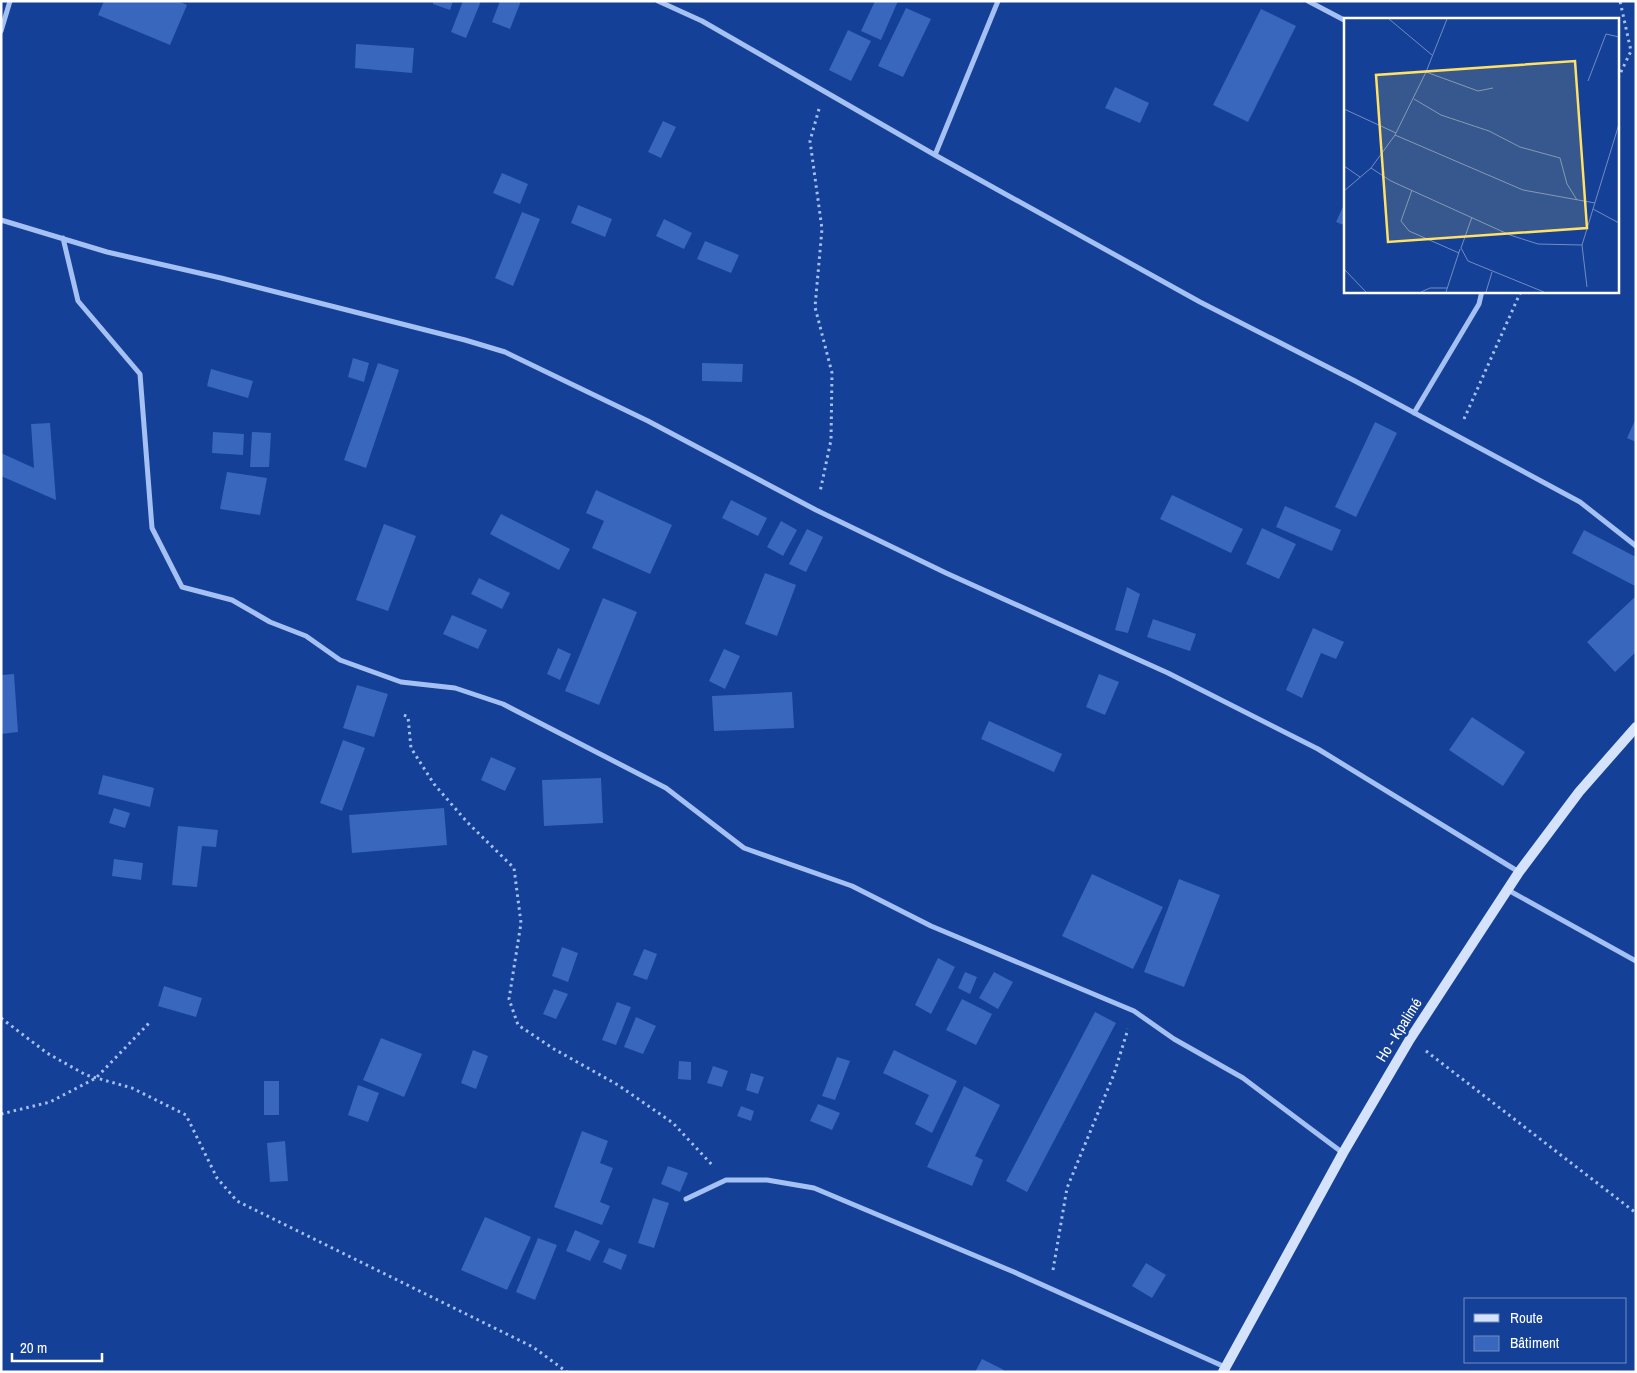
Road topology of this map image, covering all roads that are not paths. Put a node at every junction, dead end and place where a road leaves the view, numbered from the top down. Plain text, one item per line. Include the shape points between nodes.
1 (10, 1) edge
2 (658, 1) edge
3 (998, 1) edge
4 (1308, 1) edge
5 (1344, 20) edge
6 (1, 31) edge
7 (935, 155) junction
8 (1, 220) edge
9 (63, 238) junction
10 (1482, 292) edge
11 (1414, 412) junction
12 (1636, 546) edge
13 (1636, 727) edge
14 (1519, 872) junction
15 (1508, 890) junction
16 (1636, 961) edge
17 (1343, 1153) junction
18 (686, 1199) dead end
19 (1224, 1369) edge

1 - 6 street
2 - 7 street via 702,21
3 - 7 street
4 - 5 street
7 - 11 street via 1200,302
8 - 9 street
9 - 14 street via 107,252 505,352 648,421 816,510 946,573 1168,673 1318,749
9 - 17 street via 78,301 140,374 152,528 182,587 232,600 270,622 306,636 340,660 401,682 455,688 504,704 666,788 744,848 852,886 931,926 1134,1011 1174,1039 1243,1078
10 - 11 street via 1479,304
11 - 12 street via 1580,502
13 - 14 main road, Ho - Kpalimé via 1579,792
14 - 15 main road, Ho - Kpalimé
15 - 16 street
15 - 17 main road, Ho - Kpalimé via 1410,1039
17 - 19 main road, Ho - Kpalimé
18 - 19 street via 726,1180 768,1180 814,1188 1051,1288

